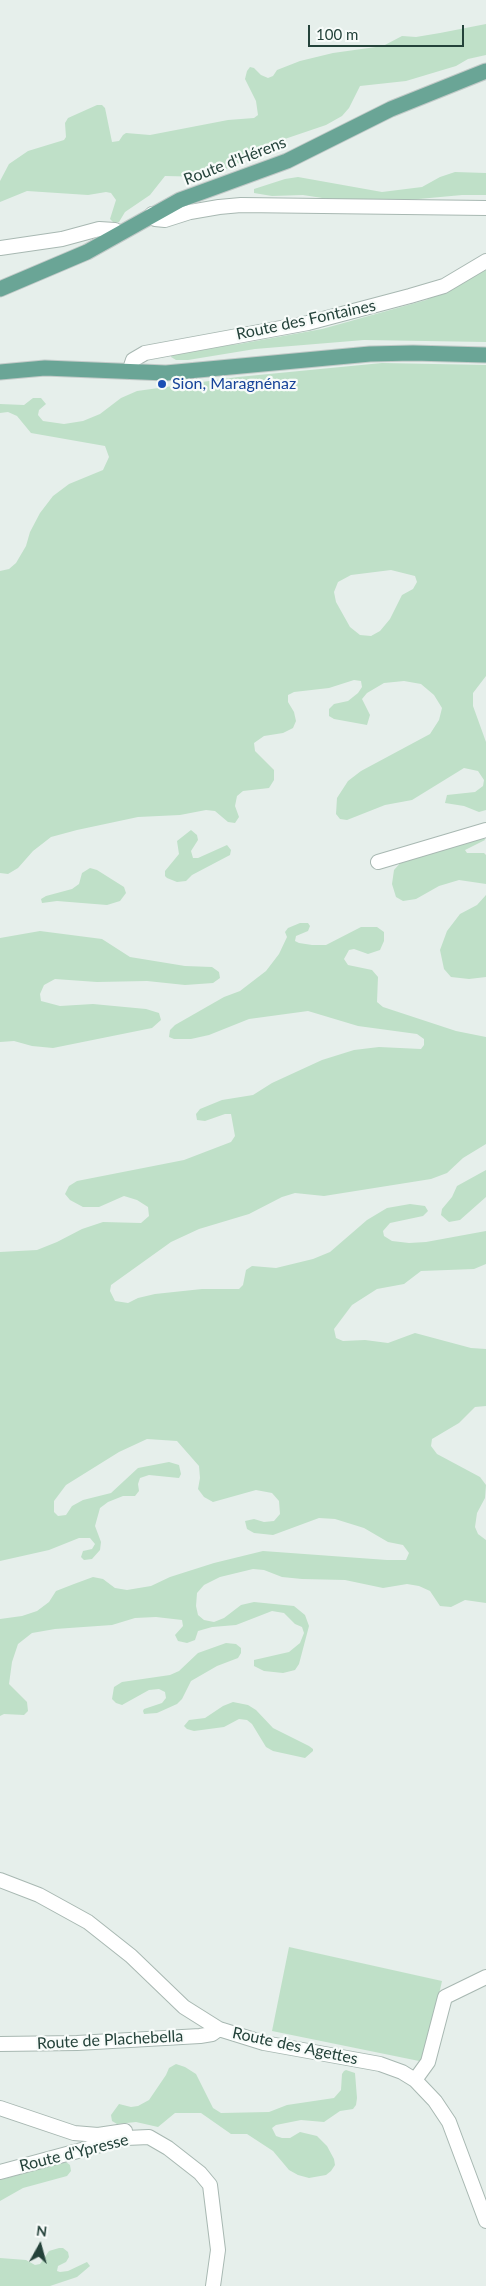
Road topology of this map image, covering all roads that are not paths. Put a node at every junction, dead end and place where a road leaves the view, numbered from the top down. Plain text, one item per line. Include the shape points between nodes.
1 (486, 71) edge
2 (486, 208) edge
3 (152, 214) junction
4 (119, 234) junction
5 (0, 248) edge
6 (486, 261) edge
7 (0, 289) edge
8 (486, 355) edge
9 (0, 372) edge
10 (129, 372) junction
11 (486, 830) edge
12 (378, 862) dead end
13 (0, 1880) edge
14 (486, 1977) edge
15 (219, 2029) junction
16 (0, 2044) edge
17 (415, 2080) junction
18 (0, 2108) edge
19 (140, 2136) junction
20 (0, 2172) edge
21 (486, 2222) edge
22 (212, 2286) edge

1 - 3 main road, Route d'Hérens via 391,109 287,161 202,191
2 - 3 street via 240,205 190,212 165,220 155,219
3 - 4 main road, Route d'Hérens
4 - 5 street via 115,230 100,229 62,239
4 - 7 main road, Route d'Hérens via 67,262
6 - 10 street, Route des Fontaines via 444,286 410,296 308,323 140,355 132,360
8 - 10 main road via 382,354 204,371
9 - 10 main road via 45,368
11 - 12 street
13 - 15 street, Route des Agettes via 39,1895 88,1922 131,1956 184,2007
14 - 17 street via 444,1997 428,2062
15 - 16 street, Route de Plachebella via 200,2036
15 - 17 street, Route des Agettes via 264,2044 380,2064
17 - 21 street, Route des Agettes via 435,2101 448,2122
18 - 19 street via 74,2133 98,2135 133,2130
19 - 20 street, Route d'Ypresse
19 - 22 street, Route d'Ypresse via 149,2137 168,2148 200,2173 210,2186 218,2250

